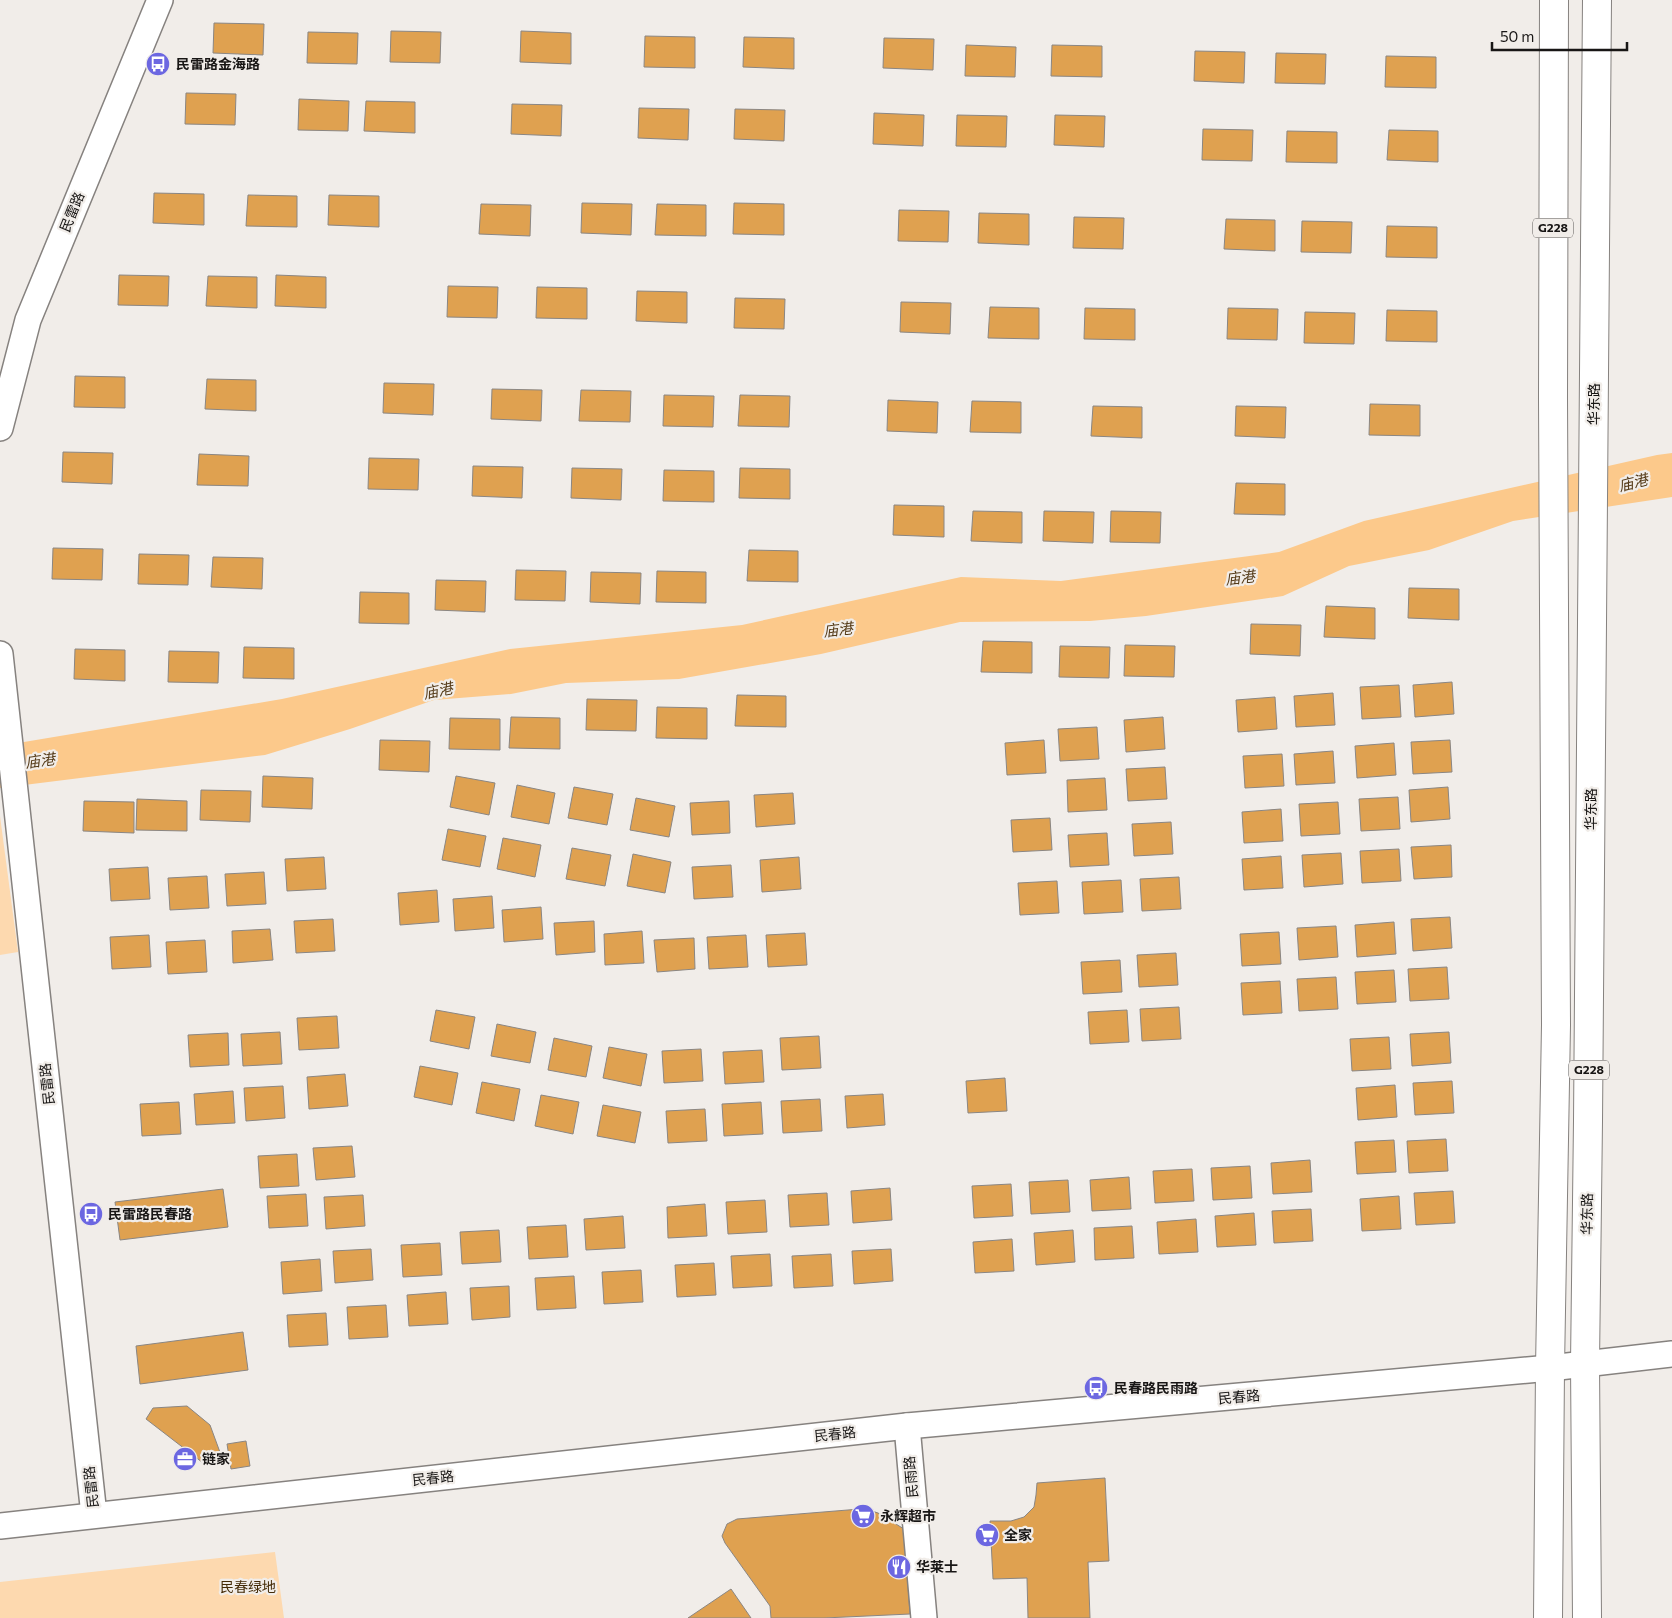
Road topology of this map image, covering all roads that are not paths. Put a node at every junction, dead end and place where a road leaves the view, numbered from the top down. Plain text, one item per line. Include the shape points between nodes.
1 (160, 0) edge
2 (1554, 0) edge
3 (1597, 0) edge
4 (0, 428) edge
5 (0, 654) edge
6 (1672, 1354) edge
7 (1584, 1364) junction
8 (1550, 1368) junction
9 (907, 1426) junction
10 (94, 1515) junction
11 (0, 1526) edge
12 (924, 1618) edge
13 (1548, 1618) edge
14 (1587, 1618) edge

1 - 4 street, 民雷路 via 28,320
2 - 8 highway, G228 via 1556,1025
3 - 7 highway, 华东路 / G228
5 - 10 street, 民雷路
6 - 7 street, 民春路
7 - 8 street, 民春路
7 - 14 highway, 华东路 / G228
8 - 9 street, 民春路
8 - 13 highway, G228
9 - 10 street, 民春路
9 - 12 street, 民雨路
10 - 11 street, 民春路

